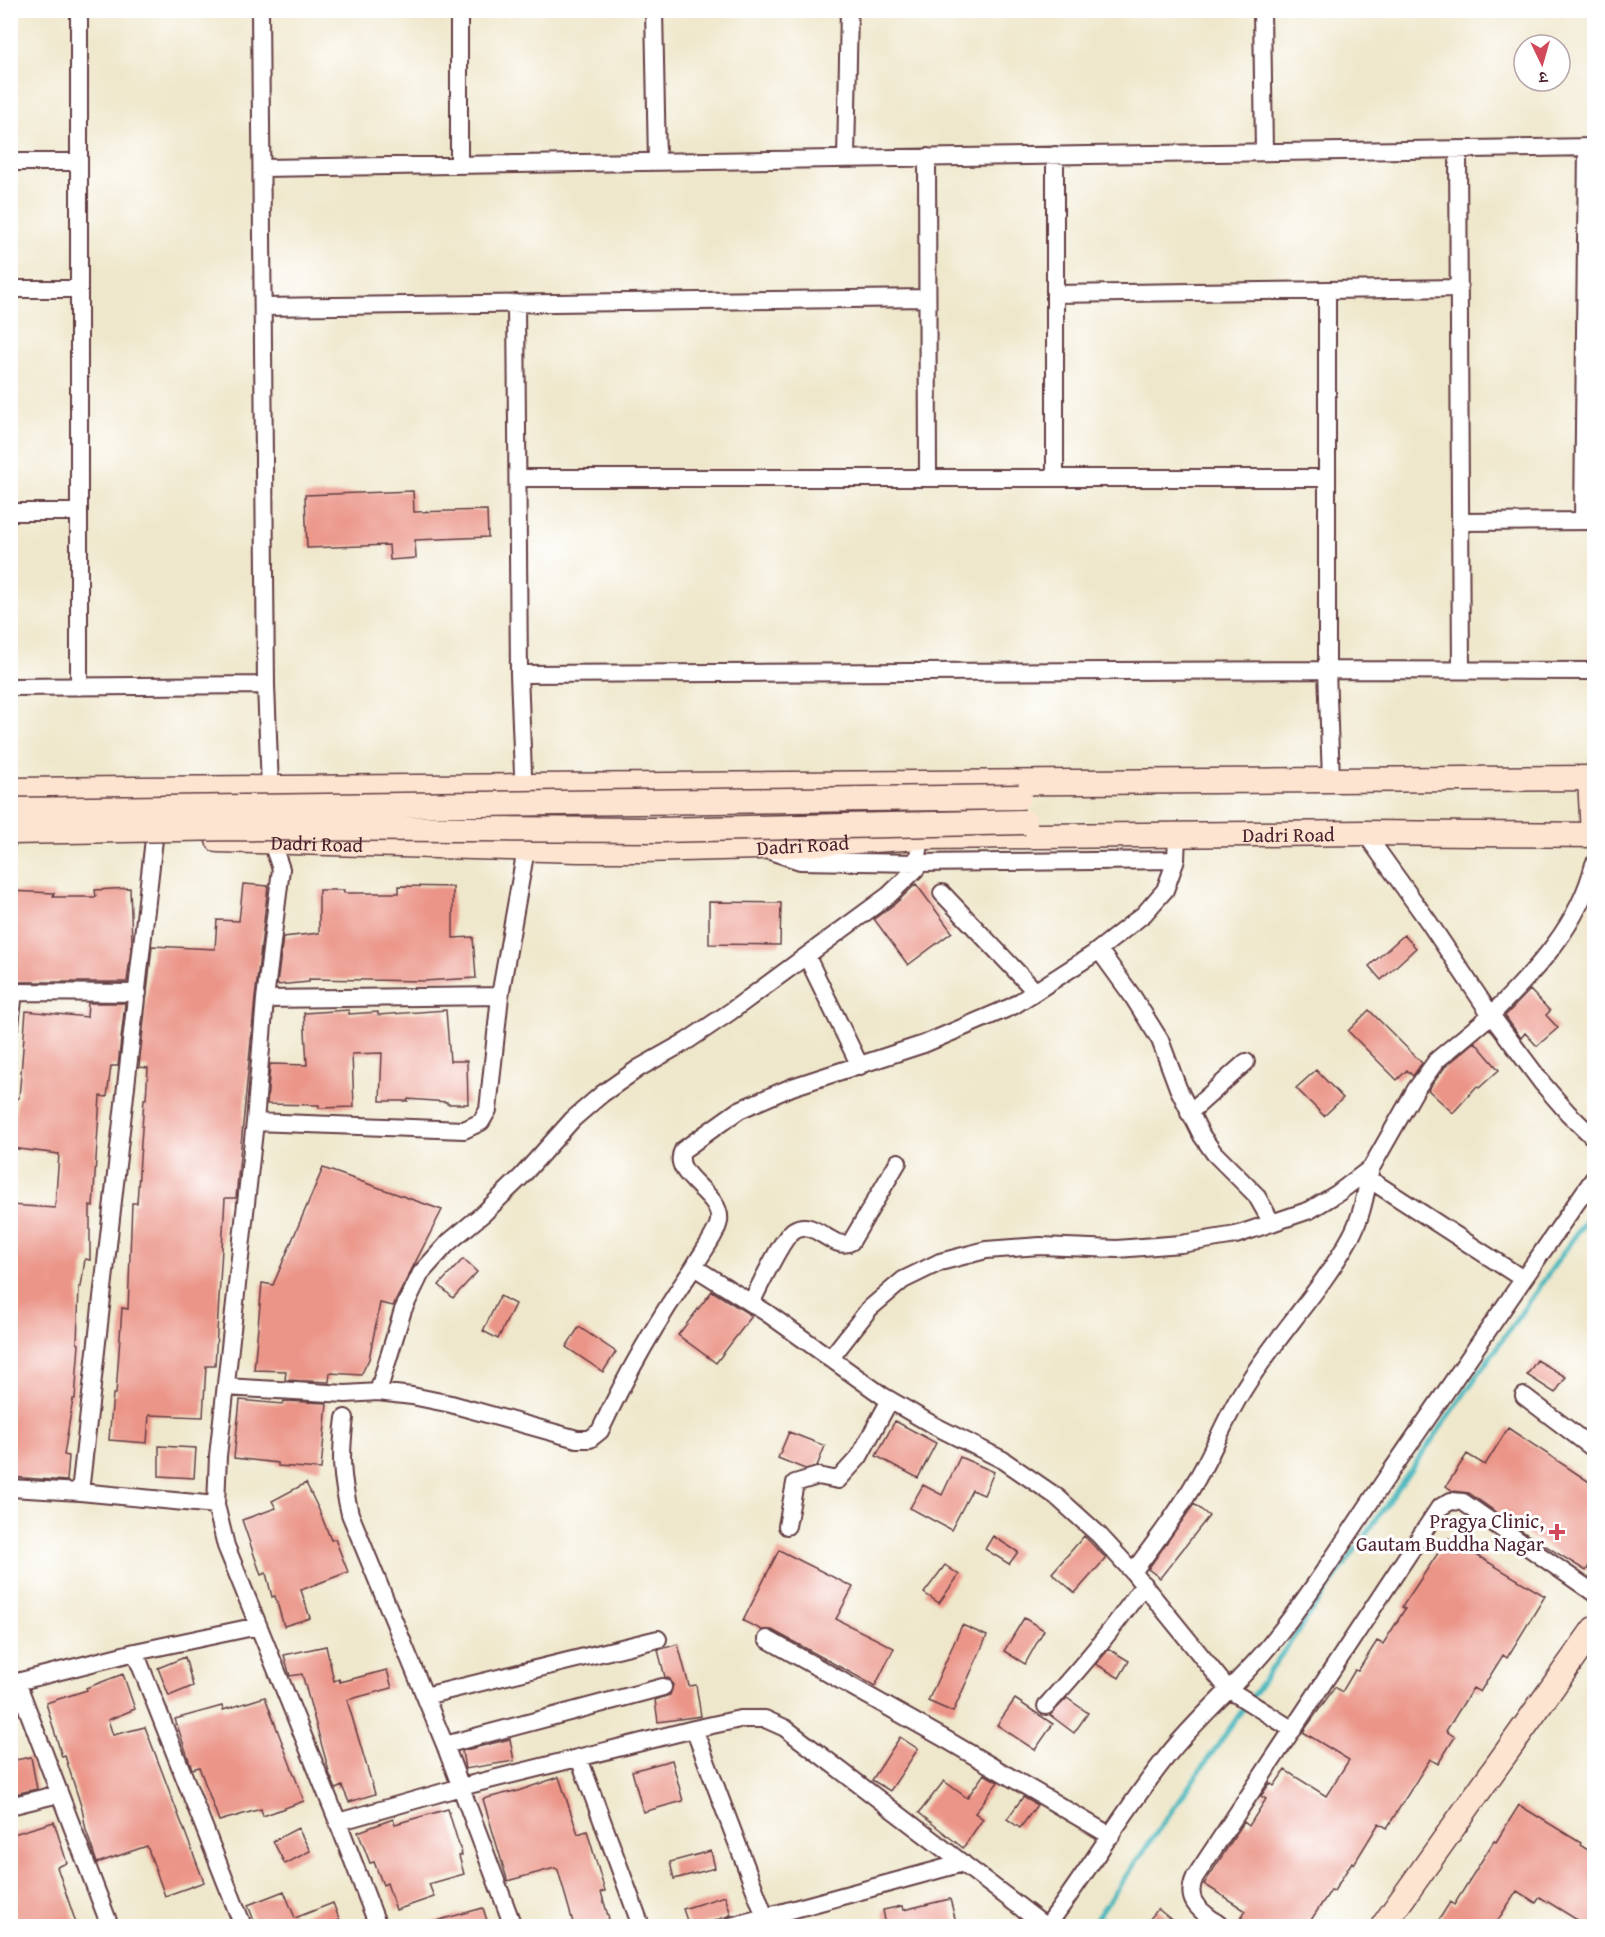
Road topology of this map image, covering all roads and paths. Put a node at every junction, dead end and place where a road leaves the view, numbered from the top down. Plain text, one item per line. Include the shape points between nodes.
1 (80, 10) edge
2 (260, 10) edge
3 (459, 10) edge
4 (654, 10) edge
5 (849, 10) edge
6 (1262, 10) edge
7 (1591, 147) edge
8 (1458, 149) junction
9 (1264, 152) junction
10 (1055, 155) junction
11 (927, 157) junction
12 (846, 158) junction
13 (10, 162) edge
14 (79, 162) junction
15 (657, 162) junction
16 (459, 165) junction
17 (262, 168) junction
18 (1459, 288) junction
19 (10, 289) edge
20 (79, 289) junction
21 (1327, 290) junction
22 (1055, 294) junction
23 (927, 298) junction
24 (516, 303) junction
25 (263, 307) junction
26 (518, 478) junction
27 (928, 478) junction
28 (1055, 478) junction
29 (1327, 478) junction
30 (10, 512) edge
31 (79, 512) junction
32 (1589, 521) edge
33 (1460, 522) junction
34 (1327, 670) junction
35 (1461, 670) junction
36 (1594, 671) edge
37 (519, 674) junction
38 (266, 686) junction
39 (10, 687) edge
40 (79, 687) junction
41 (1592, 778) edge
42 (1331, 779) junction
43 (1101, 781) junction
44 (691, 784) junction
45 (522, 786) junction
46 (270, 788) junction
47 (10, 790) edge
48 (10, 810) edge
49 (10, 832) edge
50 (1365, 833) junction
51 (1177, 834) junction
52 (1110, 835) junction
53 (1594, 835) edge
54 (921, 837) junction
55 (154, 839) junction
56 (271, 840) junction
57 (10, 843) edge
58 (759, 847) junction
59 (697, 848) junction
60 (526, 849) junction
61 (1176, 860) junction
62 (918, 863) junction
63 (1594, 864) edge
64 (942, 893) dead end
65 (1099, 950) junction
66 (807, 957) junction
67 (1035, 991) junction
68 (12, 992) edge
69 (138, 993) junction
70 (500, 996) junction
71 (265, 999) junction
72 (1491, 1015) junction
73 (10, 1026) edge
74 (1246, 1062) dead end
75 (861, 1066) junction
76 (1189, 1113) junction
77 (255, 1122) junction
78 (1594, 1138) edge
79 (898, 1162) dead end
80 (1370, 1174) junction
81 (1594, 1178) edge
82 (1272, 1223) junction
83 (694, 1267) junction
84 (1523, 1279) junction
85 (751, 1303) junction
86 (830, 1359) junction
87 (226, 1387) junction
88 (378, 1392) junction
89 (1524, 1396) dead end
90 (890, 1400) junction
91 (345, 1418) dead end
92 (1594, 1449) edge
93 (10, 1488) edge
94 (80, 1492) junction
95 (216, 1505) junction
96 (787, 1526) dead end
97 (1138, 1578) junction
98 (1594, 1593) edge
99 (258, 1626) junction
100 (1594, 1629) edge
101 (658, 1639) dead end
102 (767, 1639) dead end
103 (135, 1652) junction
104 (663, 1687) dead end
105 (1234, 1693) junction
106 (425, 1696) junction
107 (1046, 1706) dead end
108 (694, 1729) junction
109 (1293, 1730) junction
110 (445, 1745) junction
111 (579, 1758) junction
112 (461, 1787) junction
113 (59, 1794) junction
114 (10, 1806) edge
115 (338, 1822) junction
116 (1111, 1836) junction
117 (963, 1863) junction
118 (765, 1917) junction
119 (110, 1926) edge
120 (243, 1926) edge
121 (378, 1926) edge
122 (513, 1926) edge
123 (641, 1926) edge
124 (731, 1926) edge
125 (1046, 1926) edge
126 (1221, 1926) edge
127 (1383, 1926) edge

1 - 14 street
2 - 17 street
3 - 16 street
4 - 15 street
5 - 12 street
6 - 9 street
7 - 8 street
7 - 32 street
8 - 9 street
8 - 18 street
9 - 10 street
10 - 11 street
10 - 22 street
11 - 12 street
11 - 23 street
12 - 15 street
13 - 14 street
14 - 20 street
15 - 16 street
16 - 17 street
17 - 25 street
18 - 21 street
18 - 33 street
19 - 20 street
20 - 31 street
21 - 22 street
21 - 29 street
22 - 28 street
23 - 24 street
23 - 27 street
24 - 25 street
24 - 26 street
25 - 38 street
26 - 27 street
26 - 37 street
27 - 28 street
28 - 29 street
29 - 34 street
30 - 31 street
31 - 40 street
32 - 33 street
33 - 35 street
34 - 35 street
34 - 37 street
34 - 42 street
35 - 36 street
37 - 45 street
38 - 40 street
38 - 46 street
39 - 40 street
41 - 42 main road
41 - 53 main road
42 - 43 main road
43 - 44 main road
43 - 48 main road, bridge via 1086,797
44 - 45 main road
44 - 59 main road
45 - 46 main road
45 - 60 street
46 - 47 main road
49 - 52 main road, bridge via 234,828 659,830 1089,821
50 - 51 main road, Dadri Road
50 - 53 main road, Dadri Road
50 - 72 street
51 - 52 main road, Dadri Road
51 - 61 street
52 - 54 main road, Dadri Road
54 - 58 main road, Dadri Road
54 - 62 street
55 - 56 main road, Dadri Road
55 - 57 main road, Dadri Road
55 - 69 street
56 - 60 main road, Dadri Road
56 - 71 street via 281,869
58 - 59 main road, Dadri Road
58 - 62 street via 800,861
59 - 60 main road, Dadri Road
60 - 70 street
61 - 62 street
61 - 65 street via 1165,890 1144,914
62 - 66 street via 912,875 889,895
63 - 72 street via 1578,906 1556,945
64 - 67 street
65 - 67 street
65 - 76 street via 1160,1040
66 - 75 street
66 - 88 street via 687,1041 602,1094 573,1119 521,1177 448,1243 421,1273 403,1310
67 - 75 street via 1013,1006
68 - 69 street
68 - 73 street
69 - 94 street
70 - 71 street
70 - 77 street via 488,1110 481,1122 464,1130
71 - 77 street
72 - 78 street via 1542,1083
72 - 80 street via 1437,1060 1416,1089
74 - 76 street
75 - 83 street via 792,1087 739,1110 683,1150 680,1162 684,1170 719,1213 719,1223
76 - 82 street via 1214,1153 1256,1195
77 - 87 street
79 - 85 street via 851,1242 841,1244 813,1229 795,1229
80 - 82 street via 1310,1210
80 - 84 street
80 - 97 street via 1352,1237 1241,1393 1199,1476
81 - 84 street
82 - 86 street via 1181,1244 1116,1249 997,1249 940,1262 903,1280 869,1309
83 - 85 street
83 - 88 street via 643,1346 600,1431 590,1439 577,1439 451,1404
84 - 105 street via 1307,1594
85 - 86 street
86 - 90 street
87 - 88 street via 346,1394
87 - 95 street
89 - 92 street
90 - 96 street via 859,1457 838,1480 818,1476 795,1483
90 - 97 street via 1003,1460 1057,1497
91 - 106 street via 341,1462 350,1514
93 - 94 street
94 - 95 street
95 - 99 street via 226,1546
97 - 105 street
97 - 107 street via 1113,1630
98 - 109 street via 1463,1502 1451,1501 1439,1508
99 - 103 street
99 - 115 street
100 - 127 main road
101 - 106 street
102 - 116 street
103 - 113 street via 16,1682
103 - 120 street
104 - 110 street
105 - 109 street
105 - 116 street via 1168,1754
106 - 110 street
108 - 111 street
108 - 117 street via 740,1719 765,1719 785,1728
108 - 118 street
109 - 126 street via 1191,1886 1196,1906
110 - 112 street
111 - 112 street
111 - 123 street
112 - 115 street
112 - 122 street
113 - 114 street
113 - 119 street
115 - 121 street
116 - 125 street
117 - 118 street
117 - 125 street
118 - 124 street

